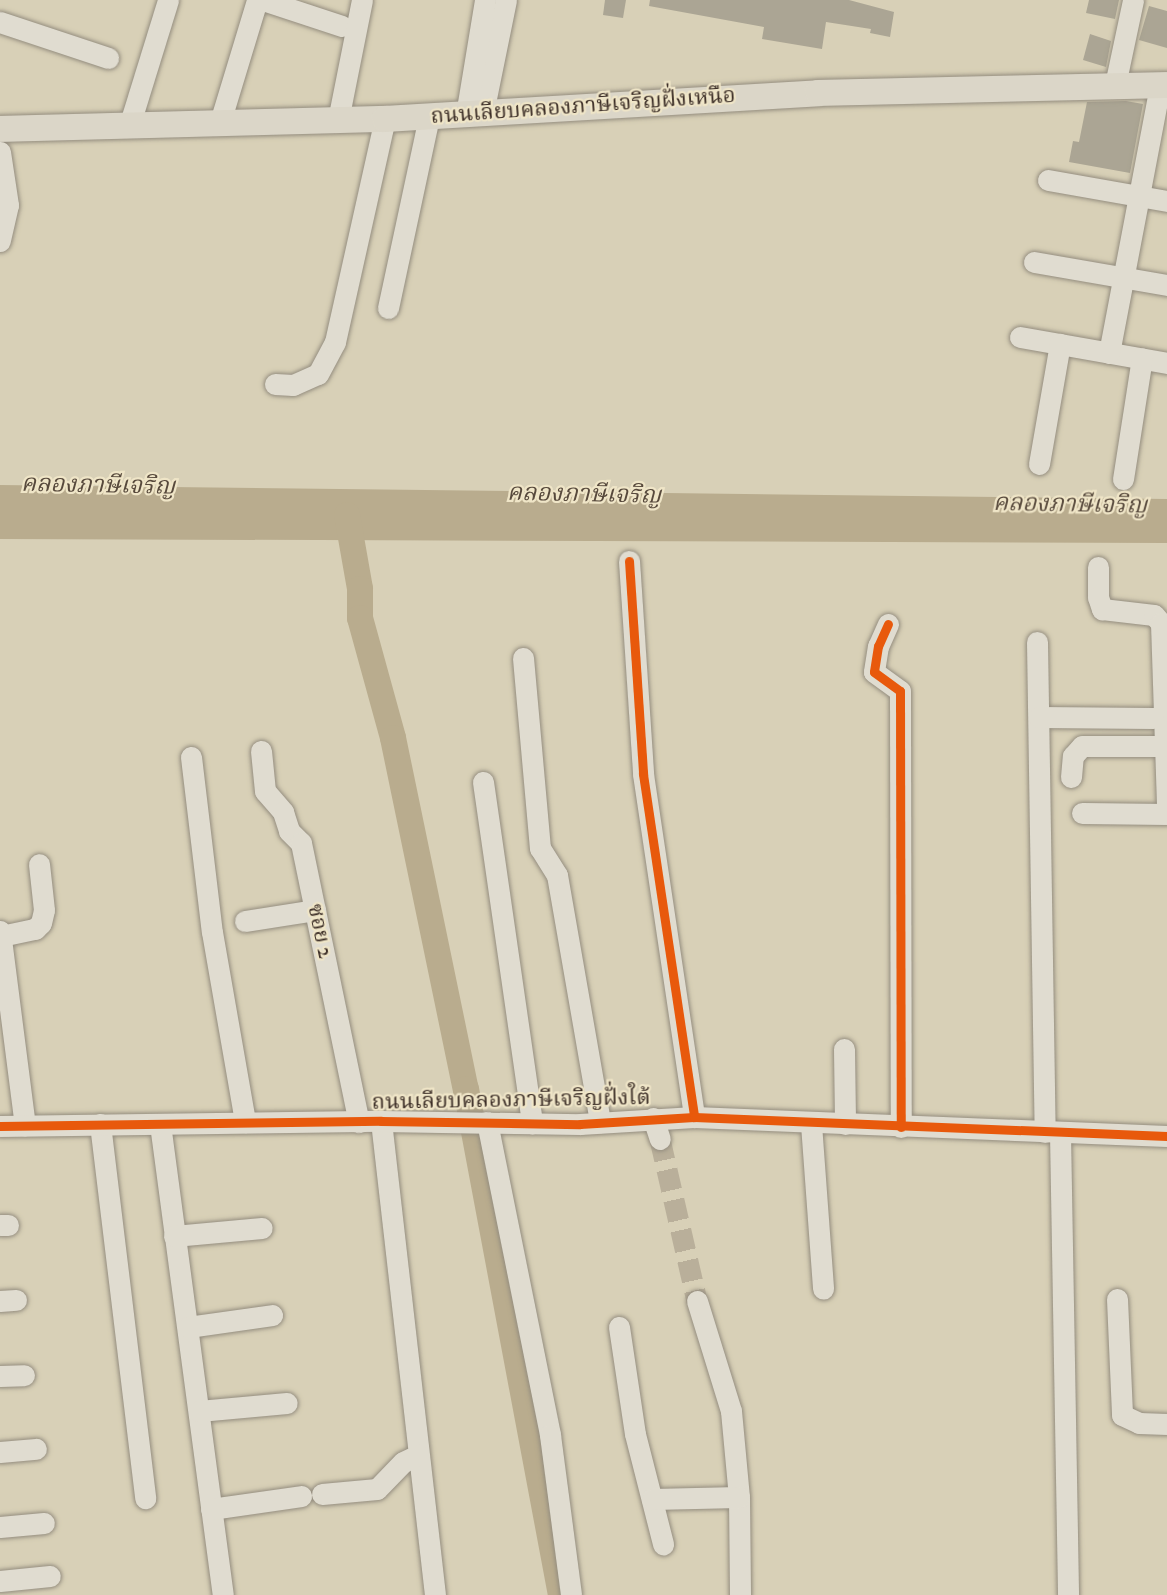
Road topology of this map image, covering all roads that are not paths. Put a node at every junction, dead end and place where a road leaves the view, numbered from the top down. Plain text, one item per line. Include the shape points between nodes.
1 (168, 0) edge
2 (257, 0) edge
3 (263, 0) edge
4 (362, 0) edge
5 (485, 0) edge
6 (506, 0) edge
7 (1133, 0) edge
8 (0, 22) edge
9 (342, 26) dead end
10 (108, 58) dead end
11 (1114, 85) junction
12 (1163, 85) edge
13 (474, 114) junction
14 (429, 116) junction
15 (385, 119) junction
16 (338, 120) junction
17 (220, 122) junction
18 (130, 123) junction
19 (0, 129) edge
20 (0, 155) edge
21 (1048, 180) dead end
22 (1138, 196) junction
23 (1167, 201) edge
24 (4, 205) edge
25 (0, 241) edge
26 (1034, 262) dead end
27 (1123, 278) junction
28 (1167, 285) edge
29 (388, 308) dead end
30 (1020, 337) dead end
31 (1060, 344) junction
32 (1109, 353) junction
33 (1142, 358) junction
34 (1167, 363) edge
35 (275, 384) dead end
36 (1039, 464) dead end
37 (1124, 479) dead end
38 (629, 561) dead end
39 (1098, 567) dead end
40 (888, 624) dead end
41 (1037, 642) dead end
42 (522, 658) dead end
43 (1039, 717) junction
44 (1153, 718) dead end
45 (1165, 747) junction
46 (261, 751) dead end
47 (190, 757) dead end
48 (1071, 777) dead end
49 (483, 782) dead end
50 (1167, 804) edge
51 (1082, 813) dead end
52 (1167, 814) edge
53 (39, 864) dead end
54 (315, 910) junction
55 (245, 921) dead end
56 (0, 931) edge
57 (1, 936) edge
58 (844, 1049) dead end
59 (694, 1117) junction
60 (653, 1118) junction
61 (381, 1121) junction
62 (245, 1122) junction
63 (359, 1122) junction
64 (478, 1122) junction
65 (600, 1122) junction
66 (532, 1123) junction
67 (100, 1124) junction
68 (160, 1124) junction
69 (811, 1124) junction
70 (845, 1124) junction
71 (25, 1125) junction
72 (0, 1126) edge
73 (901, 1127) junction
74 (1052, 1133) junction
75 (1167, 1136) edge
76 (660, 1139) tunnel mouth
77 (262, 1228) dead end
78 (174, 1236) junction
79 (823, 1289) dead end
80 (1117, 1299) dead end
81 (697, 1301) tunnel mouth
82 (272, 1316) dead end
83 (188, 1327) junction
84 (619, 1327) dead end
85 (24, 1375) dead end
86 (0, 1376) edge
87 (287, 1403) dead end
88 (199, 1411) junction
89 (1167, 1424) edge
90 (36, 1449) dead end
91 (0, 1452) edge
92 (418, 1455) junction
93 (739, 1497) junction
94 (145, 1498) dead end
95 (652, 1499) junction
96 (211, 1509) junction
97 (44, 1523) dead end
98 (0, 1527) edge
99 (663, 1544) dead end
100 (50, 1576) dead end
101 (0, 1581) edge
102 (223, 1595) edge
103 (435, 1595) edge
104 (572, 1595) edge
105 (740, 1595) edge
106 (1068, 1595) edge

1 - 18 street
2 - 17 street
3 - 9 street
4 - 16 street
5 - 13 street
6 - 13 street
7 - 11 street
8 - 10 street
11 - 12 main road, ถนนเลียบคลองภาษีเจริญฝั่งเหนือ
11 - 13 main road, ถนนเลียบคลองภาษีเจริญฝั่งเหนือ via 818,93
12 - 22 street
13 - 14 main road, ถนนเลียบคลองภาษีเจริญฝั่งเหนือ
14 - 15 main road, ถนนเลียบคลองภาษีเจริญฝั่งเหนือ
14 - 29 street
15 - 16 main road, ถนนเลียบคลองภาษีเจริญฝั่งเหนือ
15 - 35 street via 335,342 318,374 293,385
16 - 17 main road, ถนนเลียบคลองภาษีเจริญฝั่งเหนือ
17 - 18 main road, ถนนเลียบคลองภาษีเจริญฝั่งเหนือ
18 - 19 main road, ถนนเลียบคลองภาษีเจริญฝั่งเหนือ
20 - 24 street
21 - 22 street
22 - 23 street
22 - 27 street
24 - 25 street
26 - 27 street
27 - 28 street
27 - 32 street
30 - 31 street
31 - 32 street
31 - 36 street
32 - 33 street
33 - 34 street
33 - 37 street
38 - 59 street via 643,774
39 - 45 street via 1102,609 1154,615 1161,623
40 - 73 street via 878,646 874,672 900,692
41 - 43 street
42 - 65 street via 540,848 556,875
43 - 44 street
43 - 74 street
45 - 48 street via 1083,746 1073,756
45 - 50 street
46 - 54 street, ซอย 2 via 265,791 283,812 289,831 301,843
47 - 62 street via 212,932
49 - 66 street
51 - 52 street
53 - 57 street via 44,910 41,923 35,929
54 - 55 street
54 - 63 street, ซอย 2
56 - 57 street
57 - 71 street
58 - 70 street
59 - 60 street, ถนนเลียบคลองภาษีเจริญฝั่งใต้
59 - 69 street, ถนนเลียบคลองภาษีเจริญฝั่งใต้
60 - 65 street, ถนนเลียบคลองภาษีเจริญฝั่งใต้
60 - 76 street
61 - 63 street, ถนนเลียบคลองภาษีเจริญฝั่งใต้
61 - 64 street, ถนนเลียบคลองภาษีเจริญฝั่งใต้
61 - 92 street
62 - 63 street, ถนนเลียบคลองภาษีเจริญฝั่งใต้
62 - 68 street, ถนนเลียบคลองภาษีเจริญฝั่งใต้
64 - 66 street, ถนนเลียบคลองภาษีเจริญฝั่งใต้
64 - 104 street via 550,1436
65 - 66 street, ถนนเลียบคลองภาษีเจริญฝั่งใต้
67 - 68 street, ถนนเลียบคลองภาษีเจริญฝั่งใต้
67 - 71 street, ถนนเลียบคลองภาษีเจริญฝั่งใต้
67 - 94 street
68 - 78 street
69 - 70 street, ถนนเลียบคลองภาษีเจริญฝั่งใต้
69 - 79 street
70 - 73 street, ถนนเลียบคลองภาษีเจริญฝั่งใต้
71 - 72 street, ถนนเลียบคลองภาษีเจริญฝั่งใต้
73 - 74 street, ถนนเลียบคลองภาษีเจริญฝั่งใต้
74 - 75 street, ถนนเลียบคลองภาษีเจริญฝั่งใต้
74 - 106 street
77 - 78 street
78 - 83 street
80 - 89 street via 1122,1415 1139,1423
81 - 93 street via 731,1411
82 - 83 street
83 - 88 street
84 - 95 street via 635,1434
85 - 86 street
87 - 88 street
88 - 96 street
90 - 91 street
92 - 96 street via 403,1462 377,1488
92 - 103 street
93 - 95 street
93 - 105 street
95 - 99 street
96 - 102 street
97 - 98 street
100 - 101 street

